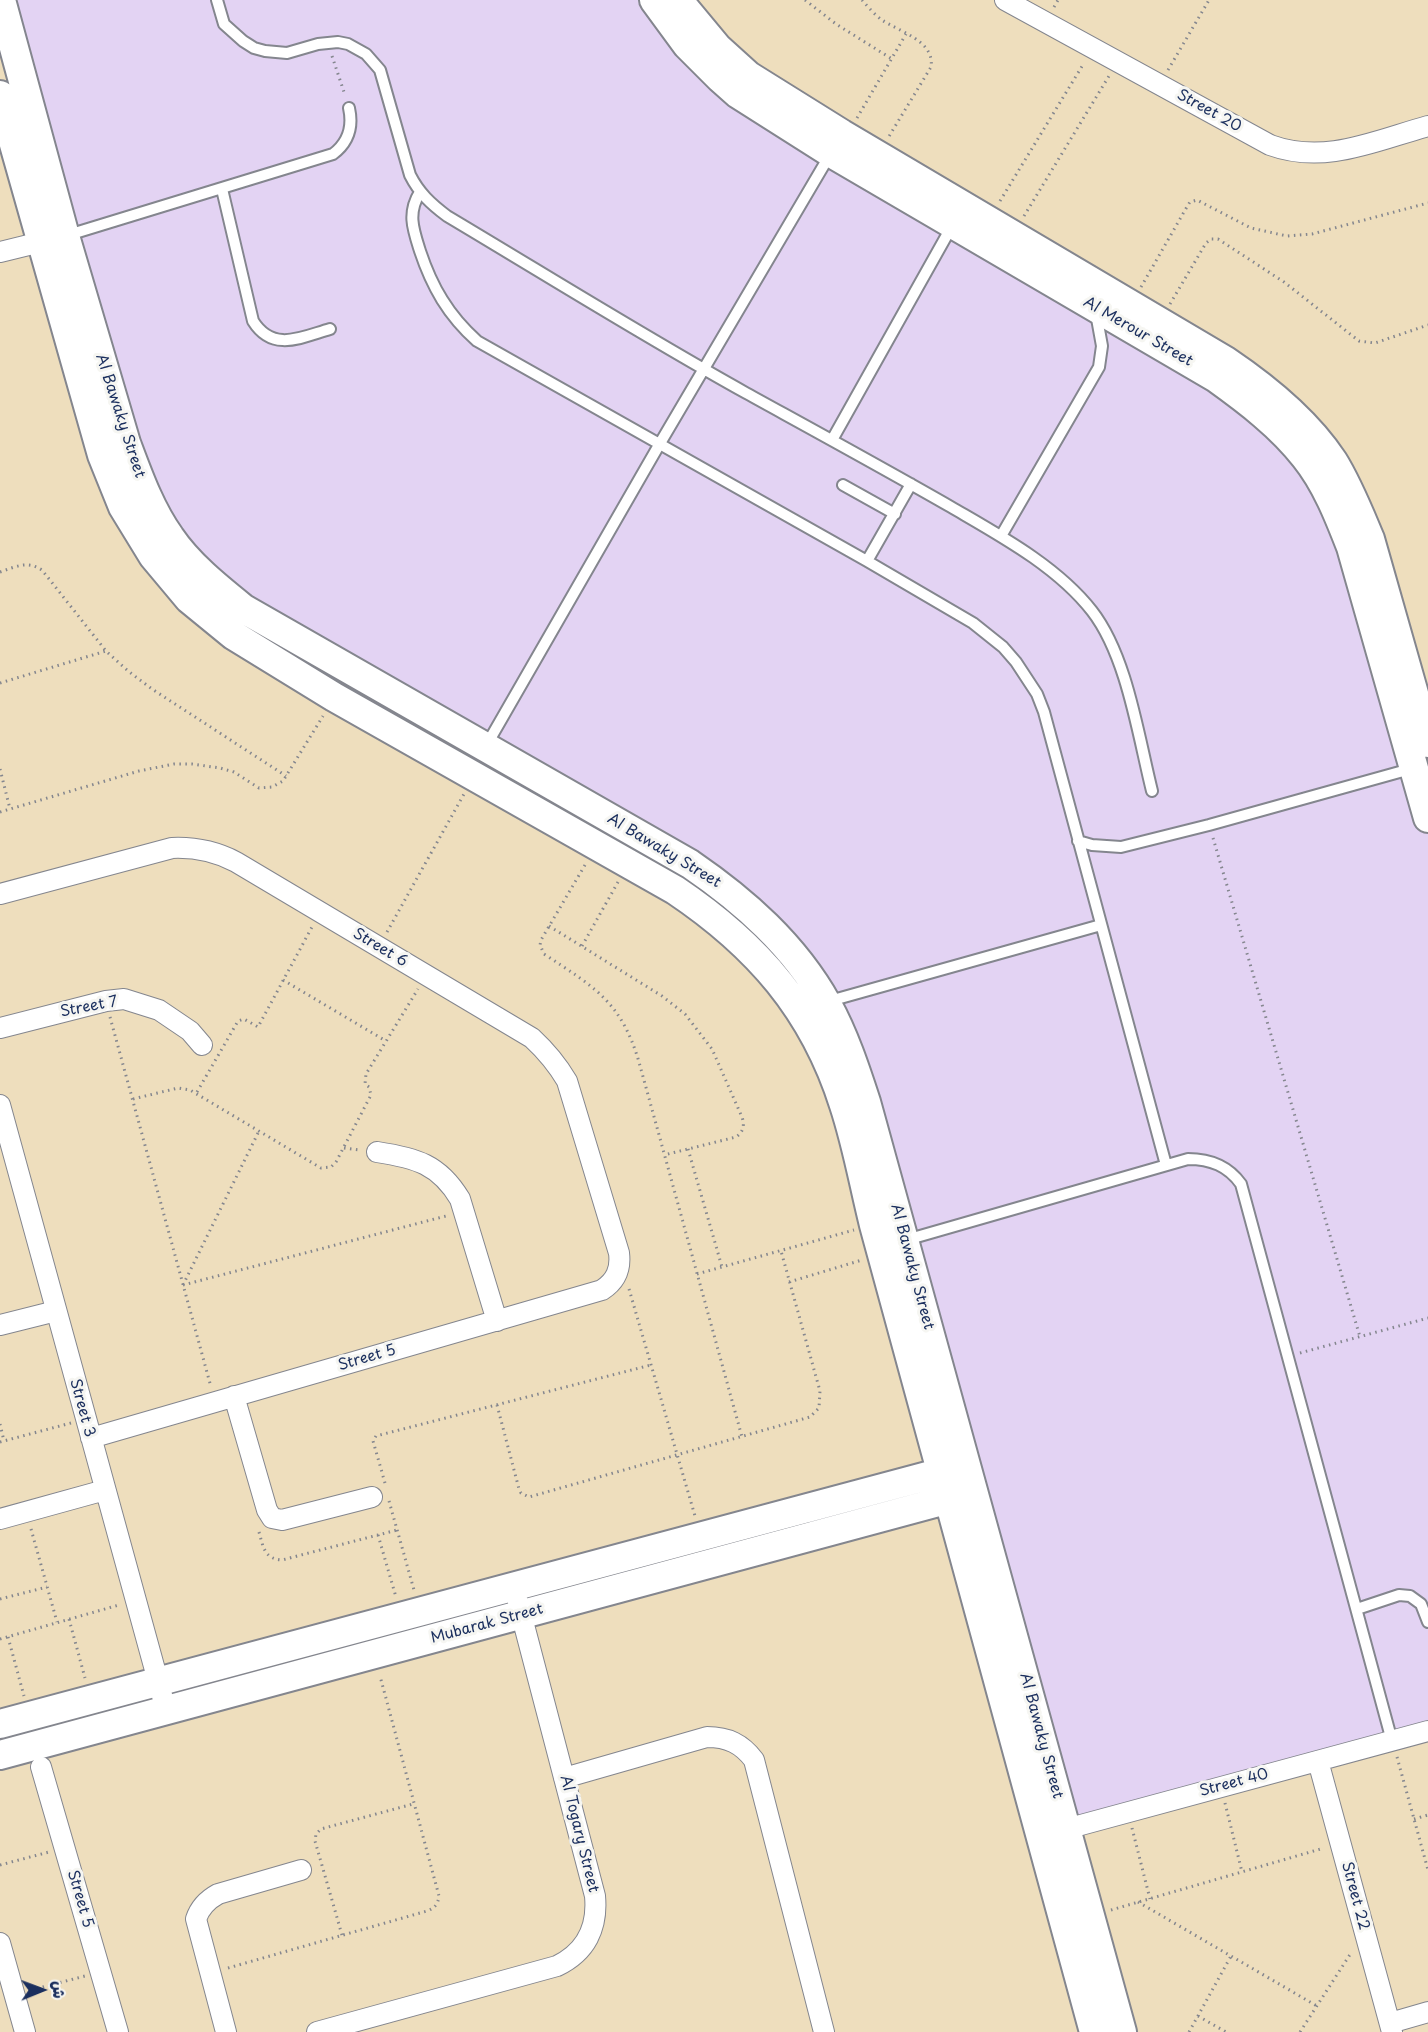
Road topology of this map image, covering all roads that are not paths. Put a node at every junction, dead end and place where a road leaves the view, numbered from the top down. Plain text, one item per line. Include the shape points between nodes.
1 (1, 0) edge
2 (217, 0) edge
3 (654, 0) edge
4 (678, 0) edge
5 (1005, 0) edge
6 (0, 94) edge
7 (349, 108) road end
8 (1428, 126) edge
9 (840, 141) junction
10 (222, 189) junction
11 (420, 192) junction
12 (953, 224) junction
13 (53, 239) junction
14 (0, 252) edge
15 (1095, 307) junction
16 (1127, 314) junction
17 (330, 329) dead end
18 (704, 370) junction
19 (832, 440) junction
20 (659, 445) junction
21 (911, 484) junction
22 (843, 485) dead end
23 (894, 514) junction
24 (1001, 536) junction
25 (867, 561) junction
26 (1428, 743) edge
27 (486, 746) junction
28 (1421, 766) edge
29 (1152, 790) dead end
30 (1428, 818) edge
31 (1078, 841) junction
32 (0, 894) edge
33 (1101, 925) junction
34 (826, 1002) junction
35 (0, 1028) edge
36 (202, 1045) dead end
37 (0, 1105) edge
38 (377, 1152) dead end
39 (1166, 1165) junction
40 (894, 1247) junction
41 (619, 1253) joint
42 (56, 1311) junction
43 (497, 1321) junction
44 (0, 1325) edge
45 (234, 1396) junction
46 (88, 1428) junction
47 (954, 1469) junction
48 (105, 1490) junction
49 (962, 1496) junction
50 (372, 1497) dead end
51 (0, 1519) edge
52 (514, 1587) junction
53 (1357, 1609) junction
54 (521, 1614) junction
55 (1428, 1622) edge
56 (158, 1682) junction
57 (166, 1710) junction
58 (0, 1724) edge
59 (1428, 1731) edge
60 (1392, 1741) junction
61 (0, 1755) edge
62 (1318, 1761) junction
63 (41, 1767) dead end
64 (564, 1778) junction
65 (1053, 1832) junction
66 (301, 1870) dead end
67 (0, 1943) edge
68 (1428, 2012) edge
69 (1391, 2027) edge
70 (25, 2032) edge
71 (118, 2032) edge
72 (226, 2032) edge
73 (317, 2032) edge
74 (824, 2032) edge
75 (1094, 2032) edge
76 (1122, 2032) edge

1 - 13 street, Al Bawaky Street
2 - 11 lane via 224,24 254,48 287,52 338,42 366,54 380,70 410,175
3 - 9 street, Al Merour Street via 687,45 738,94
4 - 9 street, Al Merour Street via 717,47 749,76
5 - 8 street, Street 20 via 1270,145 1293,152 1331,153
6 - 13 street, Al Bawaky Street
7 - 10 lane via 349,134 333,154
9 - 12 street, Al Merour Street
9 - 16 street, Al Merour Street via 878,155 1001,227
9 - 18 lane
10 - 13 lane
10 - 17 lane via 251,313 258,328 279,341
11 - 18 lane via 447,216
11 - 20 lane via 412,207 411,224 435,290 465,330 491,350
12 - 15 street, Al Merour Street
12 - 19 lane
13 - 14 street
13 - 27 street, Al Bawaky Street via 138,476 170,537 217,587 244,609
13 - 40 street, Al Bawaky Street via 102,455 137,532 170,578 233,635 334,697 675,890 739,938 792,998 813,1032 845,1106 874,1225
15 - 16 street, Al Merour Street
15 - 24 lane via 1102,346 1099,367
16 - 26 street, Al Merour Street via 1160,321 1226,360 1308,429 1334,462 1370,539
16 - 28 street, Al Merour Street via 1247,401 1294,443 1317,474 1352,547
18 - 19 lane
18 - 20 lane
19 - 21 lane
20 - 25 lane
20 - 27 lane
21 - 23 lane
21 - 24 lane
22 - 23 lane
23 - 25 lane
24 - 29 lane via 1062,580 1103,627 1119,660
25 - 31 lane via 974,624 1016,662 1044,712
27 - 34 street, Al Bawaky Street via 725,888 788,948
28 - 30 street, Al Merour Street
28 - 31 lane via 1121,847
31 - 33 lane
32 - 41 street, Street 6 via 159,850 190,848 224,855 532,1038 547,1052 567,1081
33 - 34 lane
33 - 39 lane
34 - 40 street, Al Bawaky Street via 853,1060
35 - 36 street, Street 7 via 124,999 159,1010 190,1031
37 - 42 street, Street 3
38 - 43 street via 410,1157 432,1167 455,1190
39 - 40 lane
39 - 53 lane via 1188,1159 1210,1161 1229,1170 1242,1184
40 - 47 street, Al Bawaky Street
41 - 43 street, Street 5 via 616,1276 602,1290
42 - 44 street
42 - 46 street, Street 3
43 - 45 street, Street 5
45 - 46 street, Street 5
45 - 50 street via 272,1518 282,1520
46 - 48 street, Street 3
47 - 49 street, Al Bawaky Street
47 - 52 street, Mubarak Street
48 - 51 street
48 - 56 street, Street 3
49 - 54 street, Mubarak Street
49 - 65 street, Al Bawaky Street
52 - 54 street, Al Togary Street
52 - 56 street, Mubarak Street
53 - 55 lane via 1405,1595 1421,1604
53 - 60 lane
54 - 57 street, Mubarak Street
54 - 64 street, Al Togary Street
56 - 57 street, Street 3
56 - 58 street, Mubarak Street
57 - 61 street, Mubarak Street
59 - 60 street, Street 40
60 - 62 street, Street 40
62 - 65 street, Street 40
62 - 69 street, Street 22
63 - 71 street, Street 5
64 - 73 street, Al Togary Street via 597,1908 591,1933 577,1953 557,1966
64 - 74 street via 707,1737 726,1738 749,1753 754,1760
65 - 75 street, Al Bawaky Street
65 - 76 street, Al Bawaky Street via 1090,1916
66 - 72 street via 218,1894 203,1905 196,1919
67 - 70 street
68 - 69 street

